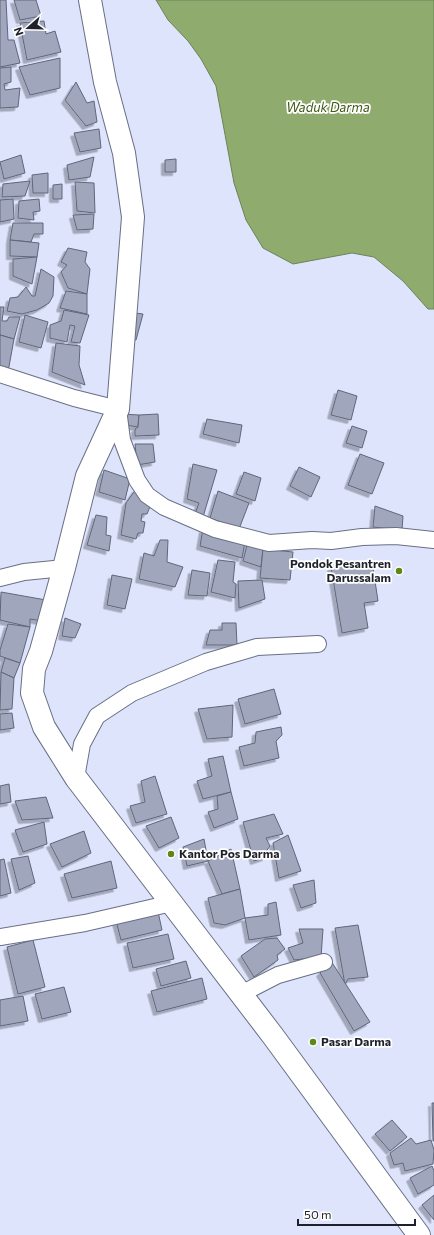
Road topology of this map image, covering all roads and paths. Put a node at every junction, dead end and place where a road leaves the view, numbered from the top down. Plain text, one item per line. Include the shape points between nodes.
1 (90, 0) edge
2 (0, 374) edge
3 (118, 409) junction
4 (434, 540) edge
5 (64, 568) junction
6 (0, 578) edge
7 (318, 644) dead end
8 (76, 778) junction
9 (172, 903) junction
10 (0, 937) edge
11 (324, 962) dead end
12 (241, 994) junction
13 (419, 1235) edge

1 - 3 highway via 105,82 124,153 133,217
2 - 3 street
3 - 4 street via 122,440 137,480 147,495 164,507 215,529 269,543 396,536
3 - 5 highway via 87,476
5 - 6 street via 24,572
5 - 8 highway via 34,669 32,693 44,727
7 - 8 street via 257,647 206,662 132,693 97,716 82,744
8 - 9 highway
9 - 10 street via 85,923
9 - 12 highway
11 - 12 street via 278,975
12 - 13 highway

